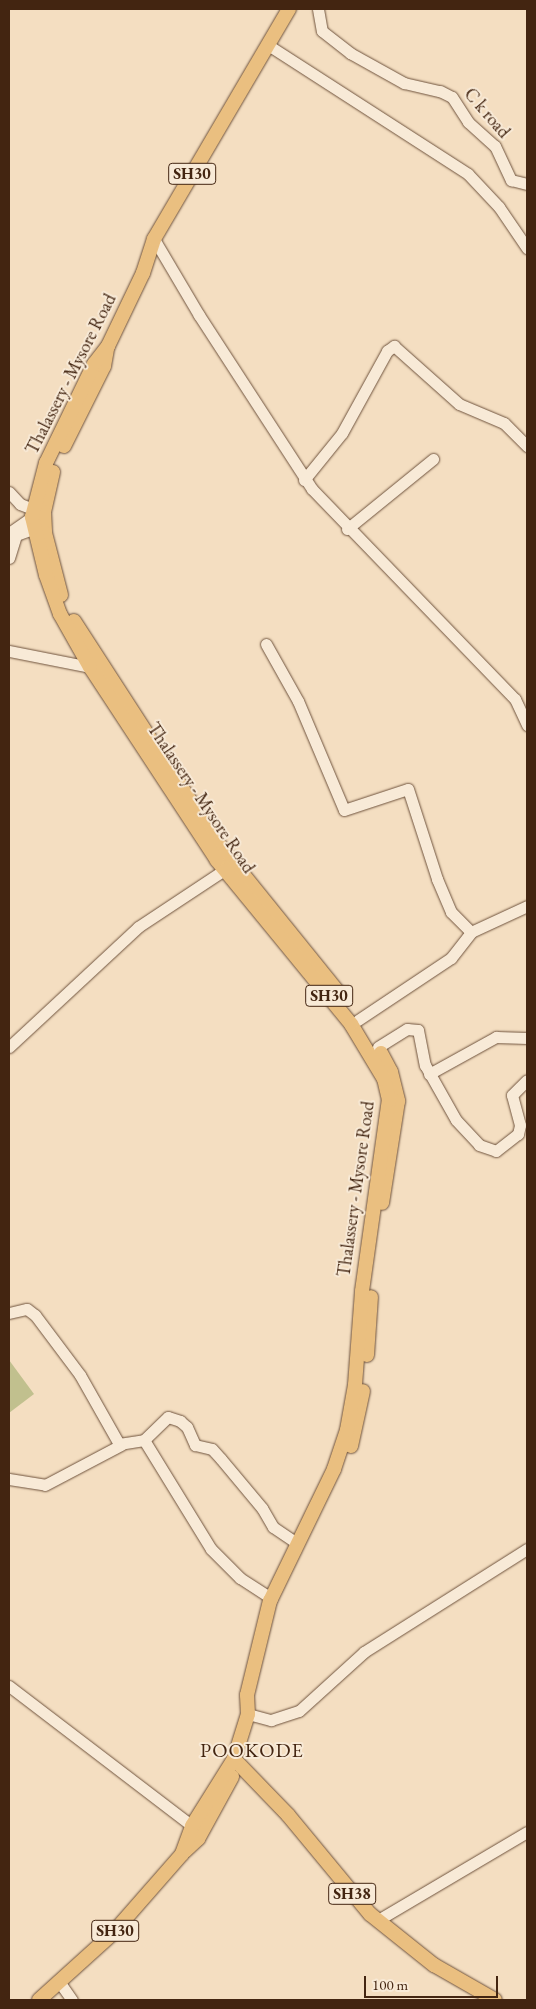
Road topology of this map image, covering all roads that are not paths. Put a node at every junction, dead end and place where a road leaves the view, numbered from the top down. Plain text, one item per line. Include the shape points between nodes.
1 (289, 9) edge
2 (318, 9) edge
3 (268, 45) junction
4 (527, 184) edge
5 (154, 240) junction
6 (527, 248) edge
7 (108, 346) junction
8 (527, 446) edge
9 (433, 459) dead end
10 (304, 480) junction
11 (9, 492) edge
12 (33, 518) junction
13 (347, 529) junction
14 (9, 532) edge
15 (9, 558) edge
16 (266, 644) dead end
17 (9, 651) edge
18 (90, 668) junction
19 (527, 725) edge
20 (222, 861) junction
21 (527, 906) edge
22 (471, 932) junction
23 (358, 1020) junction
24 (525, 1040) edge
25 (9, 1047) edge
26 (378, 1047) junction
27 (429, 1074) junction
28 (527, 1080) edge
29 (9, 1313) edge
30 (144, 1440) junction
31 (121, 1445) junction
32 (9, 1480) edge
33 (297, 1543) junction
34 (527, 1549) edge
35 (272, 1599) junction
36 (9, 1686) edge
37 (248, 1714) junction
38 (234, 1759) junction
39 (192, 1826) junction
40 (527, 1832) edge
41 (182, 1854) junction
42 (378, 1920) junction
43 (60, 1983) junction
44 (39, 2000) edge
45 (72, 2000) edge
46 (495, 2000) edge

1 - 3 main road, Thalassery - Mysore Road / SH30
2 - 4 street, C k road via 322,31 350,52 404,84 452,97 468,122 496,146 511,180
3 - 5 main road, Thalassery - Mysore Road / SH30
3 - 6 street via 468,174 499,207
5 - 7 main road, Thalassery - Mysore Road / SH30 via 143,273
5 - 10 street
7 - 12 main road, Thalassery - Mysore Road / SH30 via 94,364 46,463
7 - 20 main road via 104,366 48,486 45,533 70,615
8 - 10 street via 504,423 459,404 394,346 387,351 342,432
9 - 13 street
10 - 13 street
11 - 12 street
12 - 14 street
12 - 15 street via 16,535
12 - 18 main road, Thalassery - Mysore Road / SH30 via 60,614
13 - 19 street via 515,698
16 - 22 street via 298,700 344,810 408,789 451,912
17 - 18 street
18 - 20 main road, Thalassery - Mysore Road / SH30
20 - 23 main road
20 - 25 street via 131,933
20 - 33 main road, Thalassery - Mysore Road / SH30 via 351,1024 378,1066 389,1100 370,1222 355,1385 348,1422 334,1469
21 - 22 street
22 - 23 street via 450,958
23 - 26 main road
24 - 27 street via 511,1035 496,1037
26 - 27 street via 414,1028 419,1034 420,1053
26 - 37 main road via 392,1072 398,1101 374,1256 358,1422 340,1474 280,1601
27 - 28 street via 467,1134 479,1145 496,1151 518,1134 520,1125 512,1095
29 - 31 street via 27,1309 35,1315 80,1375
30 - 31 street
30 - 33 street via 168,1417 180,1421 187,1427 195,1444 212,1449 221,1459 262,1508 273,1527
30 - 35 street via 211,1549 240,1578
31 - 32 street via 45,1485
33 - 35 main road, Thalassery - Mysore Road / SH30
34 - 37 street via 364,1652 299,1712 271,1720
35 - 37 main road, Thalassery - Mysore Road / SH30 via 247,1695
36 - 39 street
37 - 38 main road, Thalassery - Mysore Road / SH30
38 - 39 main road, Thalassery - Mysore Road / SH30
38 - 41 main road via 233,1775 212,1815 198,1839
38 - 42 main road, SH38 via 288,1815 339,1880
39 - 41 main road, Thalassery - Mysore Road / SH30
40 - 42 street
41 - 43 main road, Thalassery - Mysore Road / SH30 via 140,1906
42 - 46 main road, SH38 via 434,1965
43 - 44 main road, Thalassery - Mysore Road / SH30
43 - 45 street

